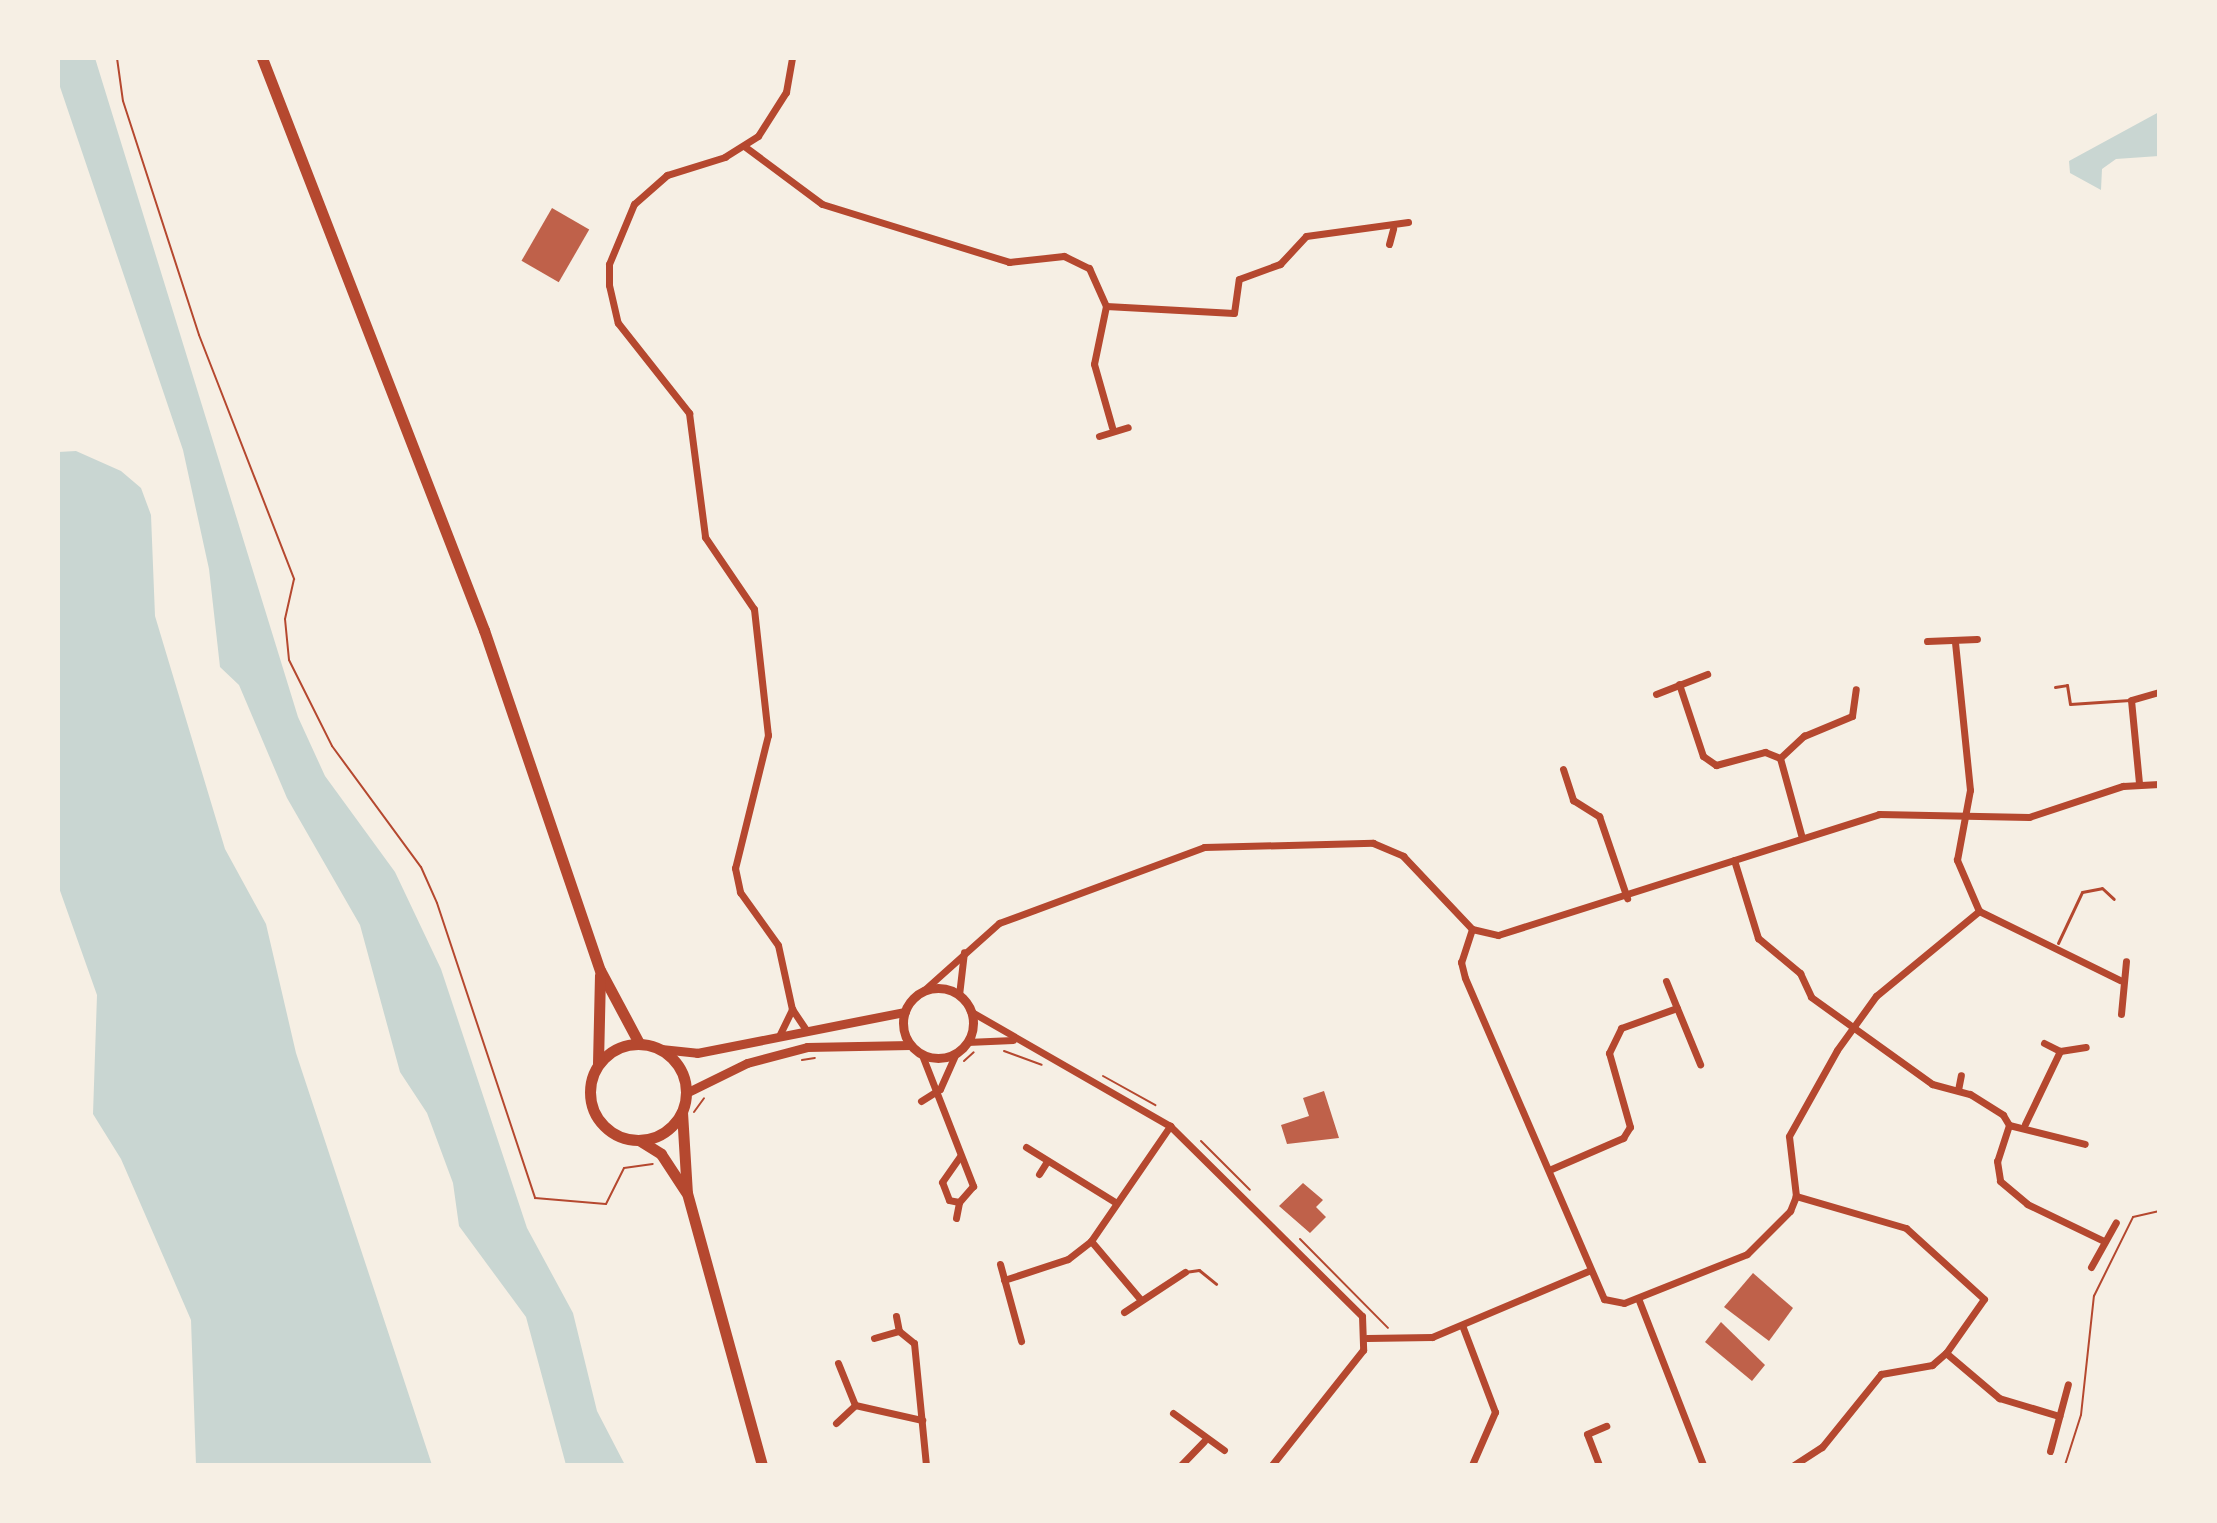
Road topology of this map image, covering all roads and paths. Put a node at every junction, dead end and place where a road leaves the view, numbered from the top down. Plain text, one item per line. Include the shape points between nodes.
1 (117, 58) edge
2 (262, 58) edge
3 (792, 58) edge
4 (744, 146) junction
5 (1408, 222) dead end
6 (1393, 229) junction
7 (1389, 244) dead end
8 (1106, 306) junction
9 (1112, 427) junction
10 (1128, 427) dead end
11 (1099, 436) dead end
12 (1977, 639) dead end
13 (1927, 641) dead end
14 (1955, 643) junction
15 (1707, 674) dead end
16 (1679, 684) junction
17 (2055, 687) dead end
18 (1856, 689) dead end
19 (2159, 692) edge
20 (1656, 694) dead end
21 (2131, 700) junction
22 (1780, 758) junction
23 (1563, 769) dead end
24 (2139, 783) junction
25 (2159, 784) edge
26 (1969, 815) junction
27 (1802, 838) junction
28 (1734, 860) junction
29 (1627, 898) junction
30 (2114, 899) dead end
31 (1979, 911) junction
32 (1472, 929) junction
33 (2058, 943) junction
34 (964, 952) junction
35 (2126, 961) dead end
36 (600, 970) junction
37 (2120, 980) junction
38 (1666, 981) dead end
39 (923, 991) junction
40 (959, 995) junction
41 (1677, 1008) junction
42 (792, 1009) junction
43 (970, 1011) junction
44 (905, 1012) junction
45 (2121, 1014) dead end
46 (1852, 1029) junction
47 (806, 1030) junction
48 (780, 1034) junction
49 (1015, 1040) junction
50 (967, 1042) junction
51 (639, 1043) junction
52 (2044, 1043) dead end
53 (910, 1045) junction
54 (2086, 1047) dead end
55 (995, 1048) dead end
56 (661, 1049) junction
57 (984, 1049) dead end
58 (2060, 1051) junction
59 (956, 1053) junction
60 (922, 1055) junction
61 (832, 1056) dead end
62 (598, 1063) junction
63 (789, 1063) dead end
64 (1700, 1064) dead end
65 (961, 1068) dead end
66 (1050, 1068) dead end
67 (1104, 1074) dead end
68 (1961, 1075) dead end
69 (940, 1089) junction
70 (709, 1090) dead end
71 (1958, 1090) junction
72 (686, 1093) junction
73 (921, 1101) dead end
74 (682, 1112) junction
75 (1167, 1114) dead end
76 (694, 1122) dead end
77 (2025, 1124) junction
78 (2009, 1125) junction
79 (1170, 1126) junction
80 (1198, 1139) dead end
81 (639, 1140) junction
82 (2085, 1144) dead end
83 (1026, 1147) dead end
84 (960, 1156) junction
85 (656, 1160) dead end
86 (1047, 1161) junction
87 (1549, 1170) junction
88 (1039, 1174) dead end
89 (687, 1193) junction
90 (1796, 1196) junction
91 (1257, 1198) dead end
92 (959, 1202) junction
93 (1115, 1202) junction
94 (2159, 1211) edge
95 (956, 1218) dead end
96 (2116, 1222) dead end
97 (1295, 1235) dead end
98 (1091, 1241) junction
99 (2104, 1241) junction
100 (1000, 1264) dead end
101 (2091, 1267) dead end
102 (1588, 1271) junction
103 (1185, 1272) joint
104 (1004, 1280) junction
105 (1216, 1284) dead end
106 (1638, 1298) junction
107 (1140, 1299) junction
108 (1124, 1312) dead end
109 (896, 1316) dead end
110 (1462, 1325) junction
111 (899, 1331) junction
112 (1395, 1331) dead end
113 (874, 1338) dead end
114 (1367, 1338) junction
115 (1021, 1341) dead end
116 (1946, 1353) junction
117 (838, 1363) dead end
118 (2068, 1384) dead end
119 (855, 1405) junction
120 (1173, 1413) dead end
121 (2059, 1416) junction
122 (922, 1420) junction
123 (836, 1423) dead end
124 (1606, 1426) dead end
125 (1204, 1441) junction
126 (1224, 1450) dead end
127 (2050, 1451) dead end
128 (762, 1465) edge
129 (926, 1465) edge
130 (1181, 1465) edge
131 (1272, 1465) edge
132 (1472, 1465) edge
133 (1599, 1465) edge
134 (1703, 1465) edge
135 (1794, 1465) edge
136 (2065, 1465) edge

1 - 85 path via 123,101 199,335 294,579 285,619 289,660 332,746 432,891 535,1198 606,1204 624,1168 650,1168
2 - 36 highway via 484,630
3 - 4 street via 772,119
4 - 8 street via 822,204 896,221 945,246 1009,262 1076,259 1097,279
4 - 42 street via 649,188 615,245 609,285 618,323 689,413 705,537 754,609 768,735 735,868 740,892 778,945
5 - 6 street
6 - 7 street
6 - 8 street via 1306,236 1280,264 1244,274 1234,313
8 - 9 street via 1094,364
9 - 10 street
9 - 11 street
12 - 14 street
13 - 14 street
14 - 26 street
15 - 16 street
16 - 20 street
16 - 22 street via 1703,756 1716,765 1765,752
17 - 21 lane via 2067,685 2070,704
18 - 22 street via 1852,716 1804,736
19 - 21 street
21 - 24 street
22 - 27 street
23 - 29 street via 1573,800 1599,816
24 - 25 street
24 - 26 street via 2048,814
26 - 27 street via 1893,811
26 - 31 street via 1957,860
27 - 28 street
28 - 29 street
28 - 46 street via 1762,945 1790,962 1811,997
29 - 32 street via 1498,935
30 - 33 lane via 2102,888 2082,892
31 - 33 street
31 - 46 street via 1902,971
32 - 34 street via 1390,849 1253,843 1147,862 999,923
32 - 87 street via 1461,962 1465,978
33 - 37 street via 2078,964
34 - 39 street
34 - 40 street
35 - 37 street
36 - 51 highway
36 - 62 highway
37 - 45 street
38 - 41 street
39 - 40 street
39 - 44 street
40 - 43 street
41 - 64 street
41 - 87 street via 1621,1028 1610,1039 1630,1127 1623,1138
42 - 47 street
42 - 48 street
43 - 49 street
43 - 50 street
44 - 47 street
44 - 53 street
46 - 71 street via 1932,1084
46 - 90 street via 1789,1136
47 - 48 street
48 - 56 street via 697,1053
49 - 50 street
49 - 79 street
50 - 59 street
51 - 56 highway
51 - 62 highway
52 - 58 street
53 - 60 street
53 - 72 street via 807,1047 747,1063
54 - 58 street
55 - 66 path
56 - 72 highway via 680,1067
57 - 65 path
58 - 77 street
59 - 60 street
59 - 69 street
60 - 69 street
61 - 63 path
62 - 81 highway via 589,1092 598,1121
67 - 75 path
68 - 71 street
69 - 73 street
69 - 84 street
70 - 76 path
71 - 78 street
72 - 74 highway
74 - 81 highway via 664,1132
74 - 89 highway
77 - 78 street
77 - 82 street via 2053,1140
78 - 99 street via 1997,1161 2000,1181 2027,1204
79 - 93 street
79 - 114 street via 1362,1316
80 - 91 path
81 - 89 highway via 661,1154
83 - 86 street
84 - 92 street via 973,1186
84 - 92 street via 942,1182 949,1200
86 - 88 street
86 - 93 street
87 - 102 street
89 - 128 highway
90 - 106 street via 1782,1224 1747,1254
90 - 116 street via 1898,1224 1980,1292 1982,1307
92 - 95 street
93 - 98 street
94 - 136 path via 2133,1217 2094,1296 2081,1415
96 - 99 street
97 - 112 path
98 - 104 street via 1068,1259
98 - 107 street
99 - 101 street
100 - 104 street
102 - 106 street via 1604,1299
102 - 110 street
103 - 105 lane via 1199,1270
103 - 107 street
104 - 115 street
106 - 134 street
107 - 108 street
109 - 111 street
110 - 114 street via 1415,1341
110 - 132 street via 1495,1412
111 - 113 street
111 - 122 street via 914,1343
114 - 131 street
116 - 121 street via 1999,1398
116 - 135 street via 1932,1365 1881,1374 1822,1447
117 - 119 street
118 - 121 street
119 - 122 street
119 - 123 street
120 - 125 street via 1190,1420
121 - 127 street
122 - 129 street
124 - 133 street via 1587,1434
125 - 126 street
125 - 130 street

